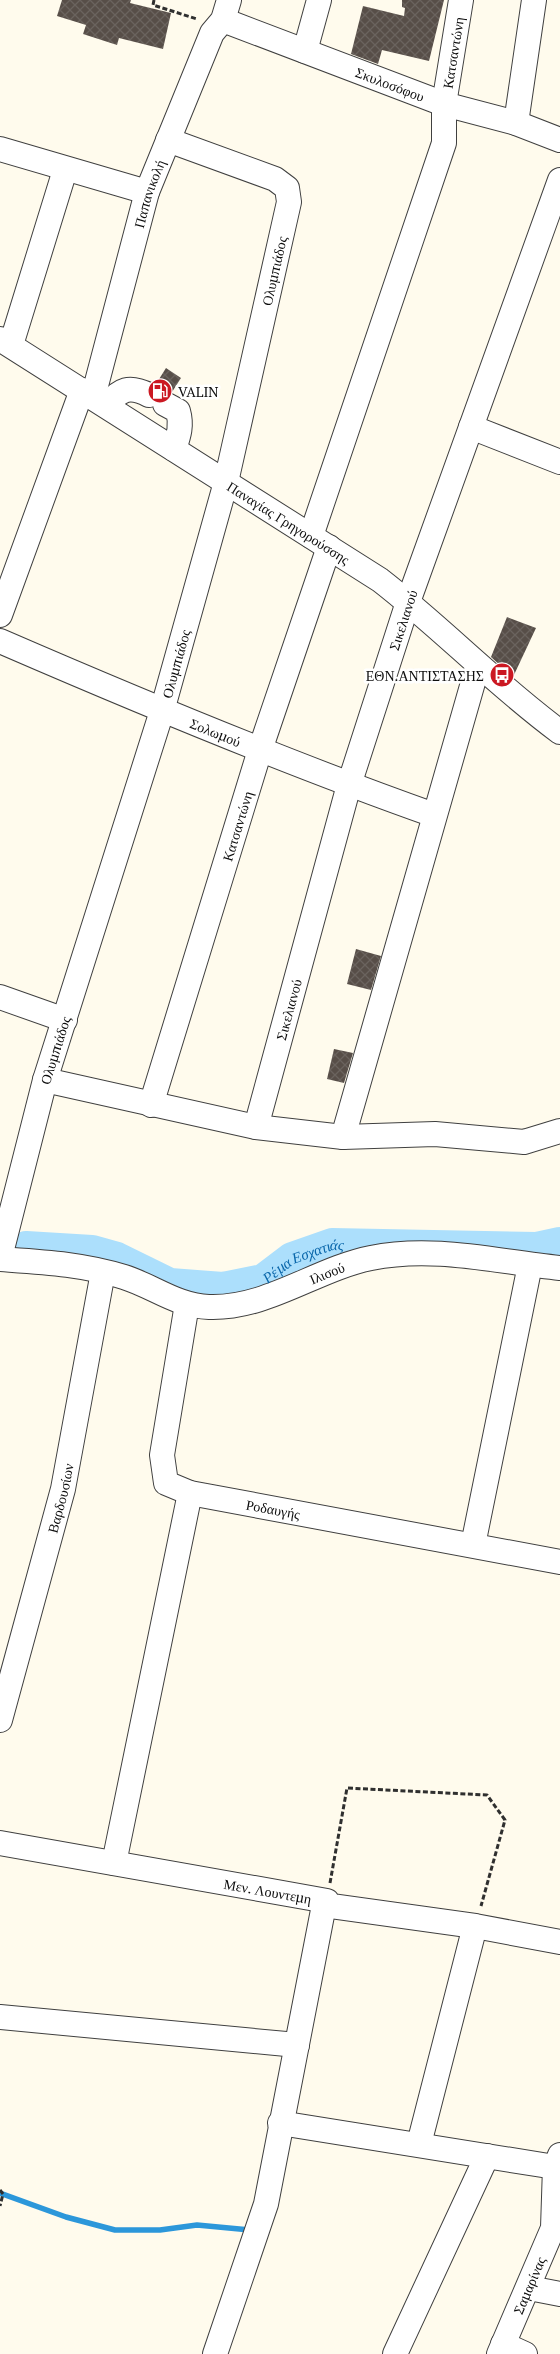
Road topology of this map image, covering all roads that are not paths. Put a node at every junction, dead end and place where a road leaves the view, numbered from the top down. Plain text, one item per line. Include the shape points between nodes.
1 (319, 0) edge
2 (461, 0) edge
3 (534, 0) edge
4 (221, 18) edge
5 (305, 52) junction
6 (444, 104) junction
7 (516, 123) junction
8 (168, 140) junction
9 (560, 140) edge
10 (0, 149) edge
11 (65, 170) junction
12 (560, 180) edge
13 (148, 192) junction
14 (5, 342) edge
15 (94, 397) junction
16 (471, 428) junction
17 (174, 448) junction
18 (560, 462) edge
19 (226, 482) junction
20 (320, 542) junction
21 (408, 602) junction
22 (0, 615) edge
23 (0, 641) edge
24 (478, 665) junction
25 (162, 711) junction
26 (560, 732) edge
27 (260, 750) junction
28 (349, 785) junction
29 (434, 815) junction
30 (0, 997) edge
31 (64, 1020) junction
32 (45, 1080) junction
33 (151, 1105) junction
34 (256, 1128) junction
35 (560, 1131) edge
36 (343, 1137) junction
37 (0, 1258) edge
38 (530, 1265) junction
39 (560, 1268) edge
40 (103, 1272) junction
41 (187, 1304) junction
42 (190, 1492) junction
43 (473, 1545) junction
44 (560, 1562) edge
45 (0, 1720) edge
46 (0, 1843) edge
47 (114, 1863) junction
48 (325, 1903) junction
49 (475, 1926) junction
50 (560, 1942) edge
51 (0, 2018) edge
52 (297, 2045) junction
53 (280, 2123) junction
54 (419, 2144) junction
55 (487, 2156) junction
56 (558, 2161) edge
57 (557, 2228) edge
58 (529, 2288) junction
59 (560, 2294) edge
60 (501, 2349) edge
61 (215, 2354) edge
62 (395, 2354) edge
63 (525, 2354) edge

1 - 5 street
2 - 6 street, Κατσαντώνη
3 - 7 street
4 - 5 street, Σκυλοσόφου
4 - 8 street, Παπανικολή
5 - 6 street, Σκυλοσόφου
6 - 7 street, Σκυλοσόφου
6 - 20 street, Κατσαντώνη via 444,143
7 - 9 street, Σκυλοσόφου
8 - 13 street, Παπανικολή
8 - 19 street, Ολυμπιάδος via 274,179 287,188 289,202
10 - 11 street
11 - 13 street
11 - 14 street
12 - 16 street, Σικελιανού
13 - 15 street, Παπανικολή
14 - 15 street, Παναγίας Γρηγορούσσης
15 - 17 street, Παναγίας Γρηγορούσσης
15 - 17 street via 136,388 178,411 180,433
15 - 22 street, Παπανικολή
16 - 18 street
16 - 21 street, Σικελιανού
17 - 19 street, Παναγίας Γρηγορούσσης
19 - 20 street, Παναγίας Γρηγορούσσης
19 - 25 street, Ολυμπιάδος
20 - 21 street, Παναγίας Γρηγορούσσης
20 - 27 street, Κατσαντώνη
21 - 24 street, Παναγίας Γρηγορούσσης
21 - 28 street, Σικελιανού
23 - 25 street, Σολωμού
24 - 26 street, Παναγίας Γρηγορούσσης via 518,702
24 - 29 street
25 - 27 street, Σολωμού
25 - 31 street, Ολυμπιάδος
27 - 28 street, Σολωμού
27 - 33 street, Κατσαντώνη
28 - 29 street, Σολωμού
28 - 34 street, Σικελιανού
29 - 36 street
30 - 31 street
31 - 32 street, Ολυμπιάδος
32 - 33 street
32 - 37 street, Ολυμπιάδος
33 - 34 street
34 - 36 street
35 - 36 street via 524,1142 435,1134
37 - 40 street, Ιλισού via 71,1264
38 - 39 street, Ιλισού
38 - 41 street, Ιλισού via 469,1255 415,1254 372,1258 331,1270 271,1296 233,1305 209,1307
38 - 43 street
40 - 41 street, Ιλισού via 125,1277
40 - 45 street, Βαρδουσίων via 63,1489
41 - 42 street, Ροδαυγής via 162,1455 166,1483
42 - 43 street, Ροδαυγής
42 - 47 street
43 - 44 street, Ροδαυγής
46 - 47 street, Μεν. Λουντεμη
47 - 48 street, Μεν. Λουντεμη
48 - 49 street, Μεν. Λουντεμη
48 - 52 street
49 - 50 street, Μεν. Λουντεμη
49 - 54 street
51 - 52 street
52 - 53 street
53 - 54 street
53 - 61 street via 266,2204
54 - 55 street
55 - 56 street
55 - 62 street
56 - 57 street, Σαμαρίνας
57 - 58 street, Σαμαρίνας
58 - 59 street
58 - 60 street, Σαμαρίνας
60 - 63 street

